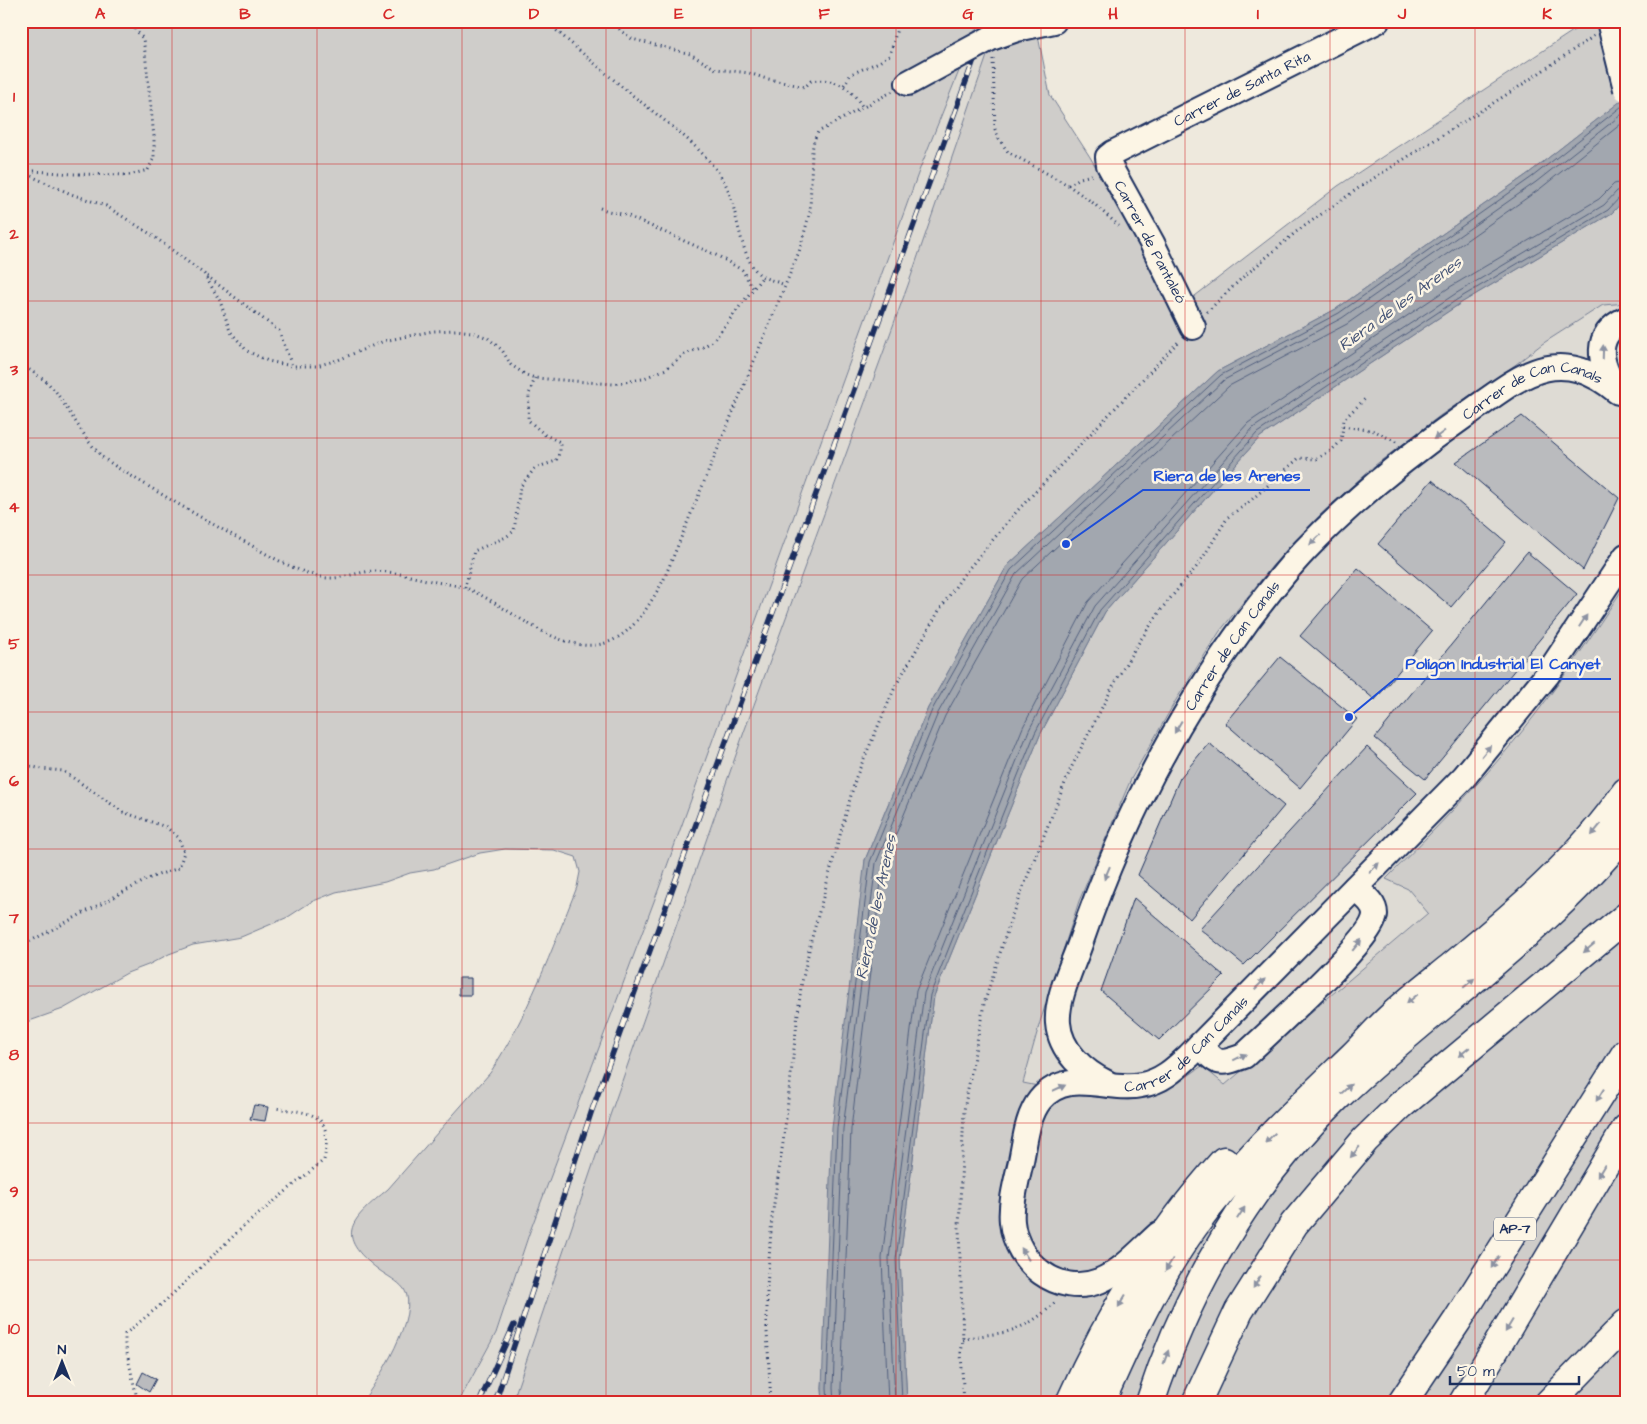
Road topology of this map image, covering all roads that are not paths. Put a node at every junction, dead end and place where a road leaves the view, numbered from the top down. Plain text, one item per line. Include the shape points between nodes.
1 (1054, 21) edge
2 (1377, 21) edge
3 (1602, 28) edge
4 (908, 83) road end
5 (1626, 88) edge
6 (1111, 165) joint
7 (1626, 319) edge
8 (1187, 333) road end
9 (1622, 398) edge
10 (1626, 556) edge
11 (1626, 792) edge
12 (1626, 832) edge
13 (1355, 888) junction
14 (1626, 917) edge
15 (1391, 1017) junction
16 (1200, 1045) junction
17 (1626, 1053) edge
18 (1111, 1084) junction
19 (1626, 1129) edge
20 (1178, 1216) junction
21 (1624, 1326) edge
22 (1070, 1403) edge
23 (1100, 1403) edge
24 (1150, 1403) edge
25 (1196, 1403) edge
26 (1402, 1403) edge
27 (1463, 1403) edge
28 (1550, 1403) edge

1 - 4 street, bridge via 991,38
2 - 6 street, Carrer de Santa Rita via 1113,153
3 - 5 street, bridge
6 - 8 street, Carrer de Pantaleó via 1152,243
9 -> 7 street, Carrer de Can Canals via 1607,375 1602,354 1610,330
9 -> 18 street, Carrer de Can Canals via 1603,380 1582,370 1563,367 1537,370 1526,375 1412,456 1353,504 1304,550 1266,595 1201,688 1158,762 1121,840 1062,994 1058,1025 1064,1042 1072,1056 1089,1073
13 -> 10 street, Carrer de Can Canals via 1464,777 1547,675
11 -> 15 main road via 1547,884
24 -> 12 main road via 1169,1348 1206,1273 1260,1184 1285,1153 1369,1068 1543,920 1588,877
16 -> 13 street, Carrer de Can Canals
16 -> 13 street via 1211,1058 1225,1063 1244,1056 1348,957 1369,930 1375,916 1373,905
14 -> 25 main road via 1401,1105 1365,1140 1294,1224 1239,1311
15 - 20 main road via 1350,1042 1263,1119 1198,1189
15 -> 23 main road via 1260,1148 1227,1183 1199,1220 1168,1266 1139,1319
16 - 18 street, Carrer de Can Canals via 1171,1072 1151,1083 1132,1086
17 -> 26 main road, AP-7
20 -> 18 street, Carrer de Can Canals via 1122,1266 1099,1281 1086,1284 1049,1279 1022,1252 1012,1221 1014,1194 1036,1106 1061,1086 1081,1082
19 -> 27 main road
20 -> 22 main road via 1109,1322
21 - 28 main road

